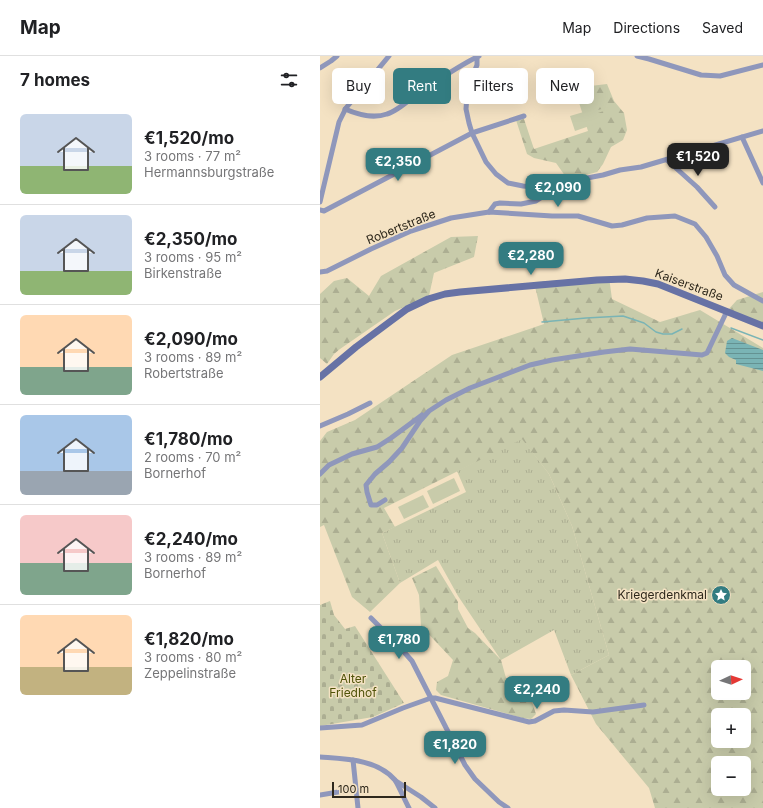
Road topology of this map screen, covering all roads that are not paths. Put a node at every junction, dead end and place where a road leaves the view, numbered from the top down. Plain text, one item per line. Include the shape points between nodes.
1 (336, 56) edge
2 (389, 56) edge
3 (478, 56) edge
4 (637, 56) edge
5 (763, 65) edge
6 (320, 68) edge
7 (345, 109) junction
8 (524, 116) dead end
9 (763, 131) edge
10 (472, 133) junction
11 (742, 137) junction
12 (667, 160) junction
13 (763, 183) edge
14 (550, 192) junction
15 (320, 202) edge
16 (716, 207) dead end
17 (320, 210) edge
18 (489, 212) junction
19 (320, 272) edge
20 (763, 301) edge
21 (727, 311) junction
22 (763, 326) edge
23 (320, 377) edge
24 (370, 403) dead end
25 (429, 411) junction
26 (320, 426) edge
27 (320, 474) edge
28 (385, 500) dead end
29 (372, 618) dead end
30 (431, 698) junction
31 (644, 705) dead end
32 (320, 728) edge
33 (320, 757) edge
34 (353, 760) junction
35 (395, 781) junction
36 (356, 789) junction
37 (320, 795) edge
38 (358, 808) edge
39 (409, 808) edge
40 (435, 808) edge
41 (508, 808) edge

1 - 6 street
2 - 7 street
3 - 7 street via 388,114 372,117
3 - 10 street via 467,95 466,109
4 - 5 street via 701,75 720,76
7 - 15 street via 339,122
8 - 10 street
9 - 11 street
10 - 14 street via 486,162 496,174 508,182 543,188
10 - 17 street via 324,211
11 - 12 street
11 - 13 street
12 - 14 street via 641,168 571,181
12 - 16 street
14 - 18 street via 528,203 495,204
18 - 19 street, Robertstraße via 451,218 411,231
18 - 20 street, Robertstraße via 578,216 612,226 647,218 675,216 695,224 706,237 725,275 734,285
21 - 22 street, Kaiserstraße
21 - 23 street, Kaiserstraße via 658,284 625,279 445,294 407,309
21 - 25 street via 707,353 702,355 630,349 552,360 470,388
24 - 26 street
25 - 27 street via 377,447 352,454 329,465
25 - 28 street via 402,448 366,485 371,505 377,505
29 - 30 street via 412,661
30 - 31 street via 529,722 554,711 594,712
30 - 32 street via 362,725
30 - 41 street via 465,765 475,779
33 - 34 street
34 - 35 street via 371,764
34 - 36 street
35 - 39 street
35 - 40 street
36 - 37 street
36 - 38 street

